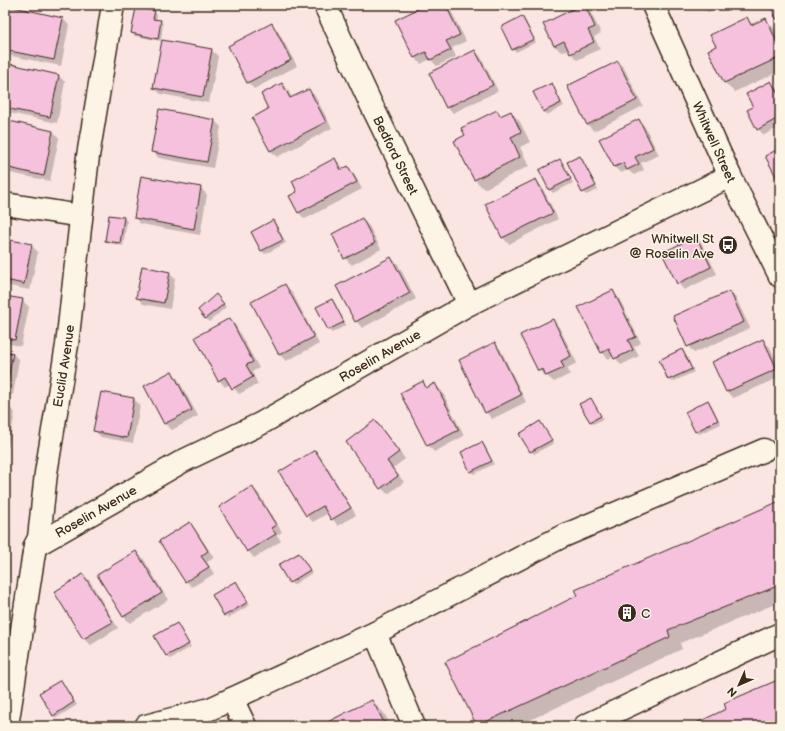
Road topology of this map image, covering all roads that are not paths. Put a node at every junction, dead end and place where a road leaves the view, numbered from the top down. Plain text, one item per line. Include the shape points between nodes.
1 (113, 5) edge
2 (325, 5) edge
3 (653, 5) edge
4 (730, 176) junction
5 (5, 204) edge
6 (81, 216) junction
7 (780, 276) edge
8 (469, 304) junction
9 (764, 450) dead end
10 (35, 546) junction
11 (375, 634) junction
12 (780, 634) edge
13 (232, 699) junction
14 (7, 726) edge
15 (146, 726) edge
16 (245, 726) edge
17 (414, 726) edge
18 (586, 726) edge

1 - 6 street, Euclid Avenue via 88,156
2 - 8 street, Bedford Street
3 - 4 street, Whitwell Street
4 - 7 street, Whitwell Street
4 - 8 street, Roselin Avenue
5 - 6 street
6 - 10 street, Euclid Avenue via 67,345 46,474 39,538
8 - 10 street, Roselin Avenue via 260,424 183,461
9 - 11 street via 561,537
10 - 14 street, Euclid Avenue
11 - 13 street
11 - 17 street
12 - 18 street
13 - 15 street via 210,709
13 - 16 street

